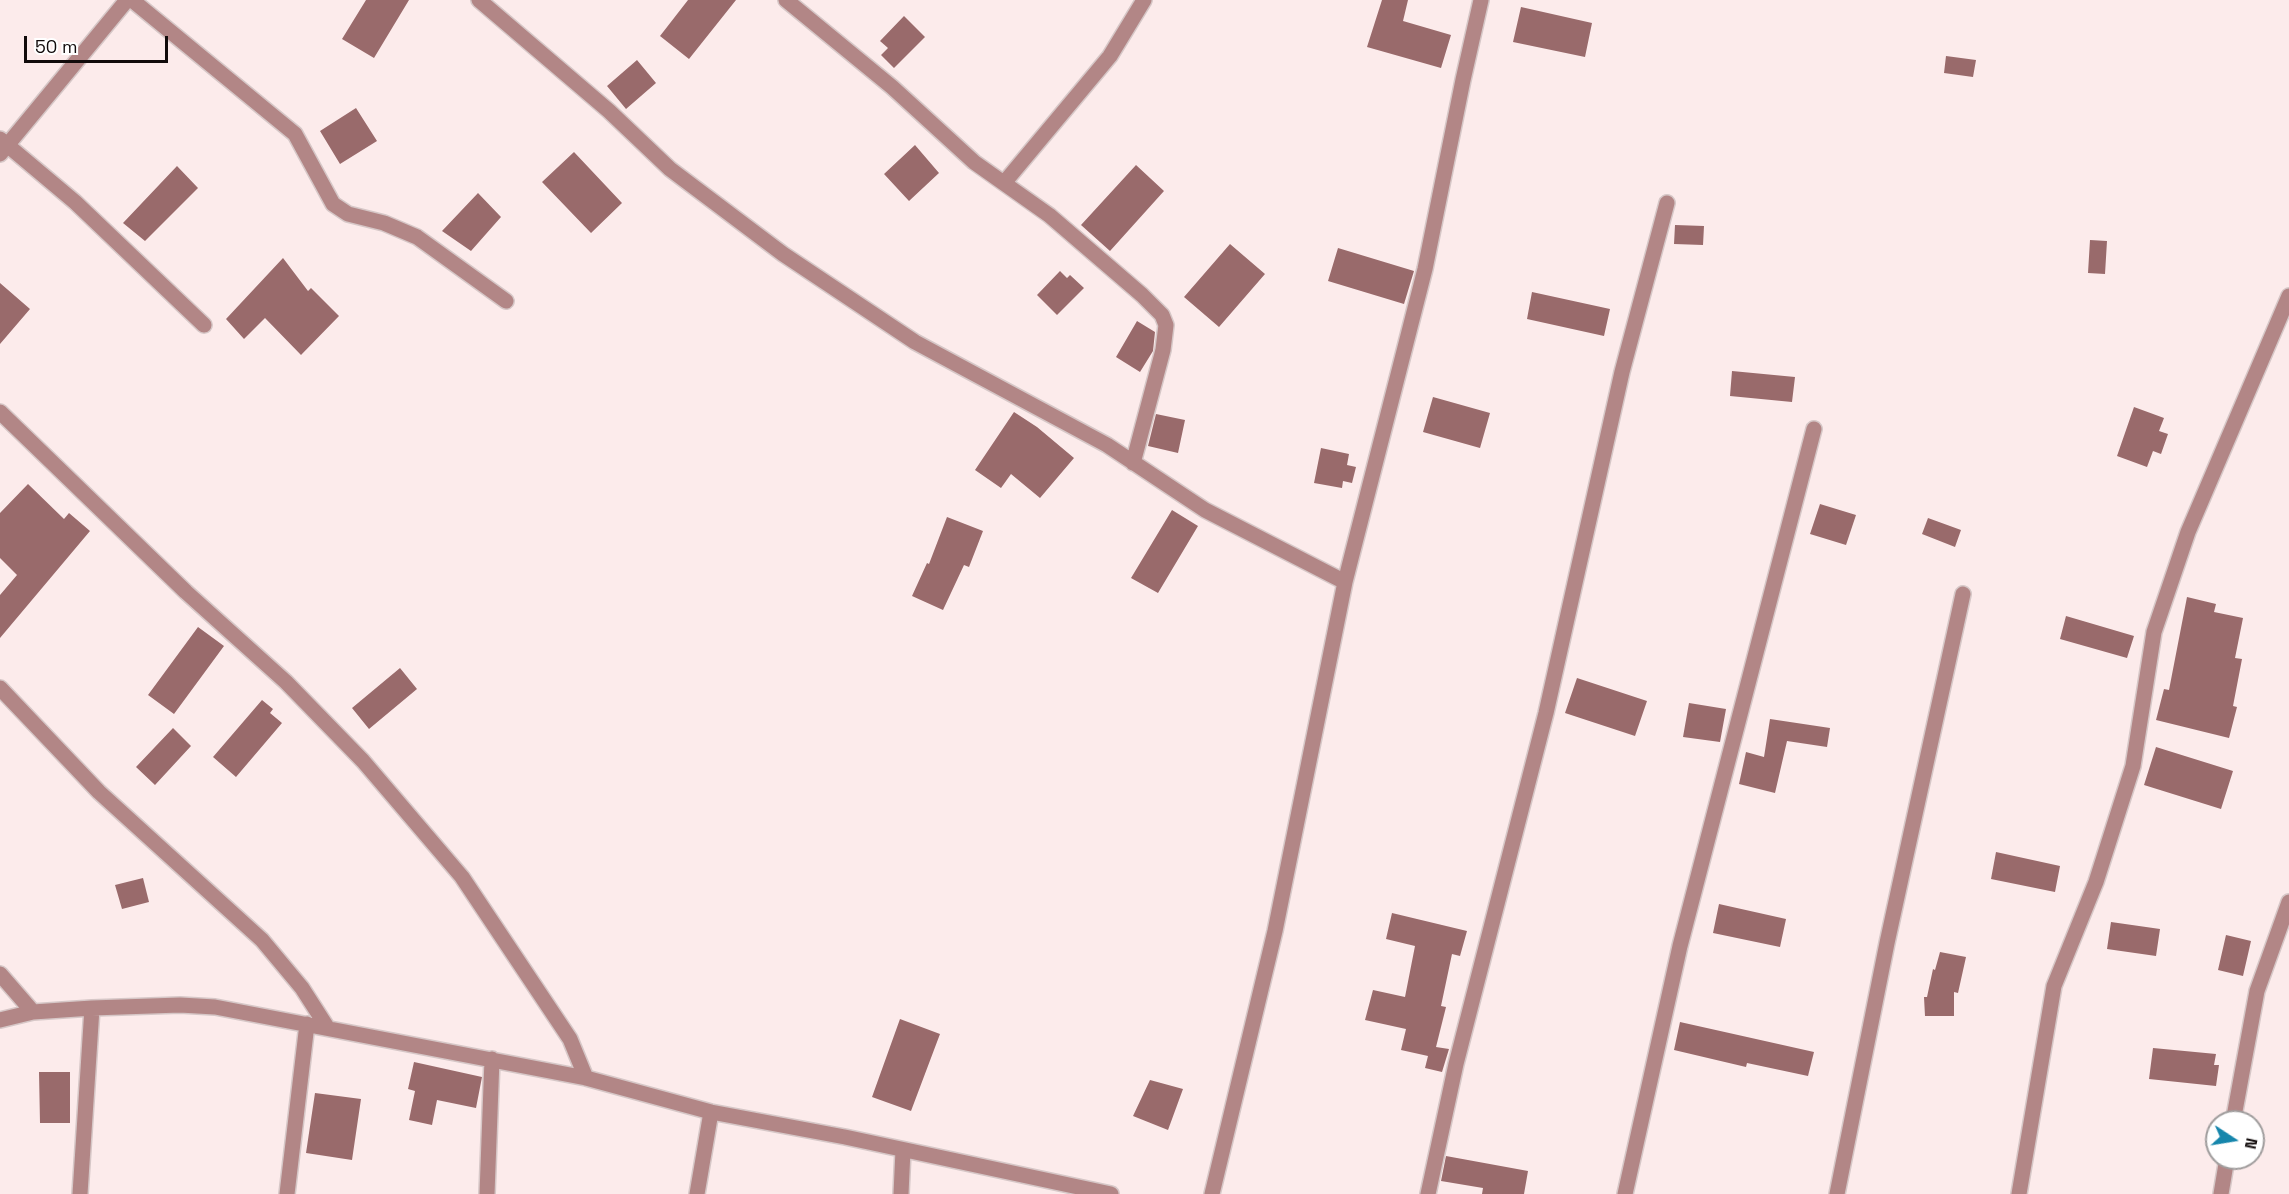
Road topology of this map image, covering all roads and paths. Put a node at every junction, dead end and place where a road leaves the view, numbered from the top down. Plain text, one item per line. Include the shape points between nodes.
1 (127, 0) edge
2 (132, 0) edge
3 (479, 0) edge
4 (786, 0) edge
5 (1144, 0) edge
6 (1481, 0) edge
7 (2, 146) edge
8 (1004, 183) junction
9 (1667, 203) dead end
10 (2289, 296) edge
11 (506, 302) dead end
12 (204, 325) dead end
13 (0, 412) edge
14 (1814, 429) dead end
15 (1133, 463) junction
16 (1345, 582) junction
17 (1964, 594) dead end
18 (0, 688) edge
19 (2289, 902) edge
20 (0, 974) edge
21 (92, 1008) junction
22 (33, 1012) junction
23 (0, 1020) edge
24 (307, 1024) junction
25 (327, 1027) junction
26 (492, 1059) junction
27 (586, 1078) junction
28 (2235, 1110) edge
29 (711, 1112) junction
30 (903, 1149) junction
31 (2225, 1170) edge
32 (81, 1194) edge
33 (287, 1194) edge
34 (487, 1194) edge
35 (697, 1194) edge
36 (901, 1194) edge
37 (1111, 1194) edge
38 (1212, 1194) edge
39 (1428, 1194) edge
40 (1625, 1194) edge
41 (1837, 1194) edge
42 (2019, 1194) edge
43 (2221, 1194) edge

1 - 7 street
2 - 11 street via 296,134 333,204 348,214 417,237
3 - 15 street via 609,111 670,169 783,254 915,342 1107,445
4 - 8 street via 892,87 974,162
5 - 8 street via 1110,57
6 - 16 street via 1425,269
7 - 12 street via 75,202
8 - 15 street via 1049,215 1162,315 1166,325 1163,350
9 - 39 street via 1622,372 1546,713 1456,1064
10 - 42 street via 2188,532 2154,632 2133,766 2096,882 2054,986
13 - 27 street via 186,592 286,682 363,761 462,877 570,1039
14 - 40 street via 1680,946
15 - 16 street via 1205,510
16 - 38 street via 1275,931
17 - 41 street via 1887,943
18 - 25 street via 99,792 262,940 302,988
19 - 28 street via 2257,991
20 - 22 street
21 - 22 street
21 - 24 street via 191,1005
21 - 32 street
22 - 23 street
24 - 25 street
24 - 33 street
25 - 26 street
26 - 27 street
26 - 34 street
27 - 29 street
29 - 30 street
29 - 35 street
30 - 36 street
30 - 37 street
31 - 43 street

